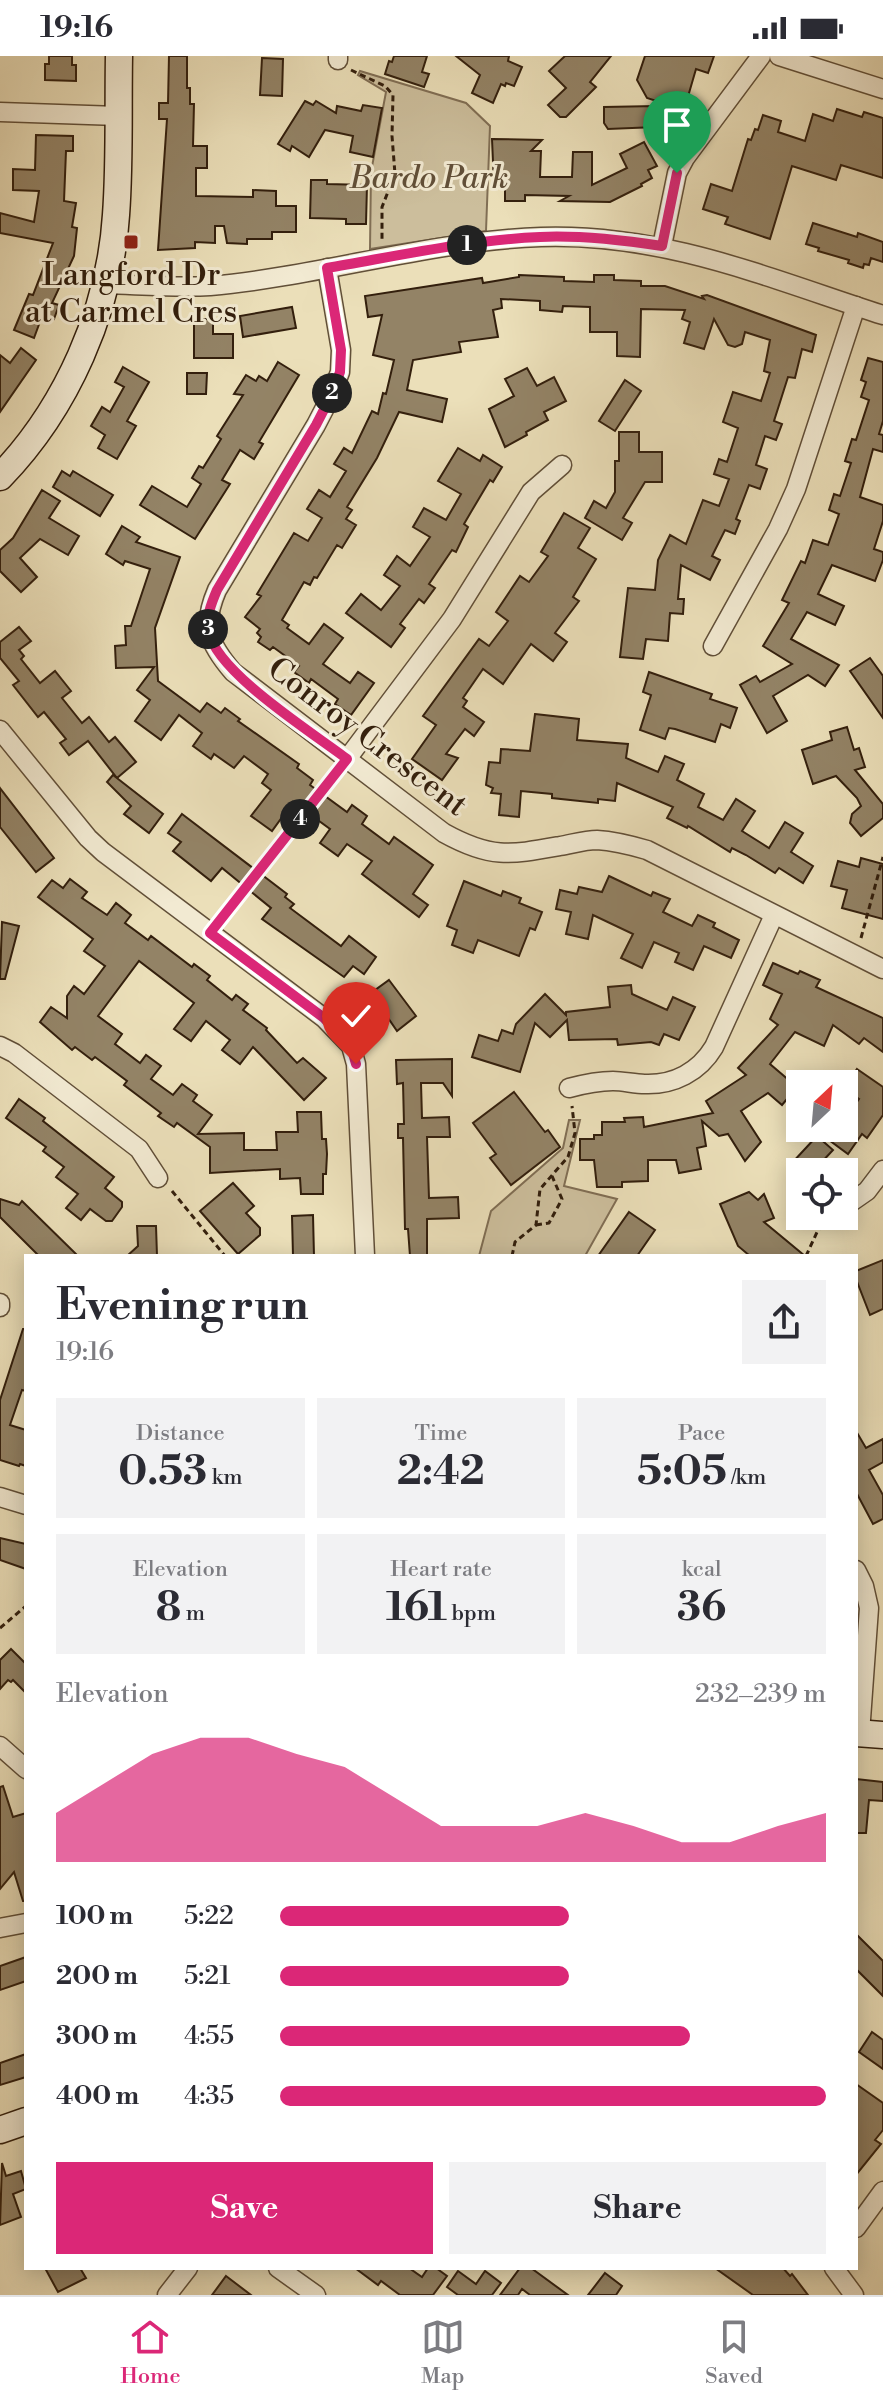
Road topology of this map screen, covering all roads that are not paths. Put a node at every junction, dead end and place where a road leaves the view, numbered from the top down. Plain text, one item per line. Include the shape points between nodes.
1 (119, 56) edge
2 (761, 56) edge
3 (779, 56) edge
4 (883, 89) edge
5 (0, 112) edge
6 (118, 116) junction
7 (662, 246) junction
8 (327, 268) junction
9 (106, 284) junction
10 (856, 306) junction
11 (883, 315) edge
12 (562, 465) dead end
13 (0, 477) edge
14 (713, 646) dead end
15 (0, 730) edge
16 (347, 759) junction
17 (774, 915) junction
18 (883, 969) edge
19 (0, 1046) edge
20 (569, 1088) road end
21 (883, 1170) edge
22 (158, 1178) road end
23 (858, 1197) edge
24 (365, 1254) edge
25 (0, 1497) edge
26 (24, 1504) edge
27 (858, 1574) edge
28 (866, 1734) edge
29 (0, 1746) edge
30 (24, 1767) edge
31 (24, 1923) edge
32 (0, 1928) edge
33 (24, 2122) edge
34 (0, 2130) edge
35 (883, 2191) edge
36 (858, 2225) edge
37 (186, 2270) edge
38 (281, 2270) edge
39 (835, 2270) edge
40 (167, 2295) edge
41 (316, 2295) edge
42 (854, 2295) edge

1 - 6 street
2 - 7 street via 677,173
3 - 4 street
5 - 6 street
6 - 9 street via 116,216
7 - 8 street via 541,237
7 - 10 street
8 - 9 street via 211,286
8 - 16 street, Conroy Crescent via 340,372 316,425 208,611 217,654 233,672
9 - 13 street via 68,382 30,443
10 - 11 street
10 - 14 street via 796,489
12 - 16 street via 531,492 452,619
15 - 24 street via 88,838 324,1018 351,1046 359,1085
16 - 17 street, Conroy Crescent via 466,845 515,854 594,840 617,842 647,850
17 - 18 street, Conroy Crescent
17 - 20 street via 714,1047 700,1064 668,1083 601,1081
19 - 22 street via 139,1149
21 - 23 street
25 - 26 street
27 - 28 street via 869,1608
29 - 30 street
31 - 32 street
33 - 34 street
35 - 36 street
37 - 40 street
38 - 41 street
39 - 42 street

